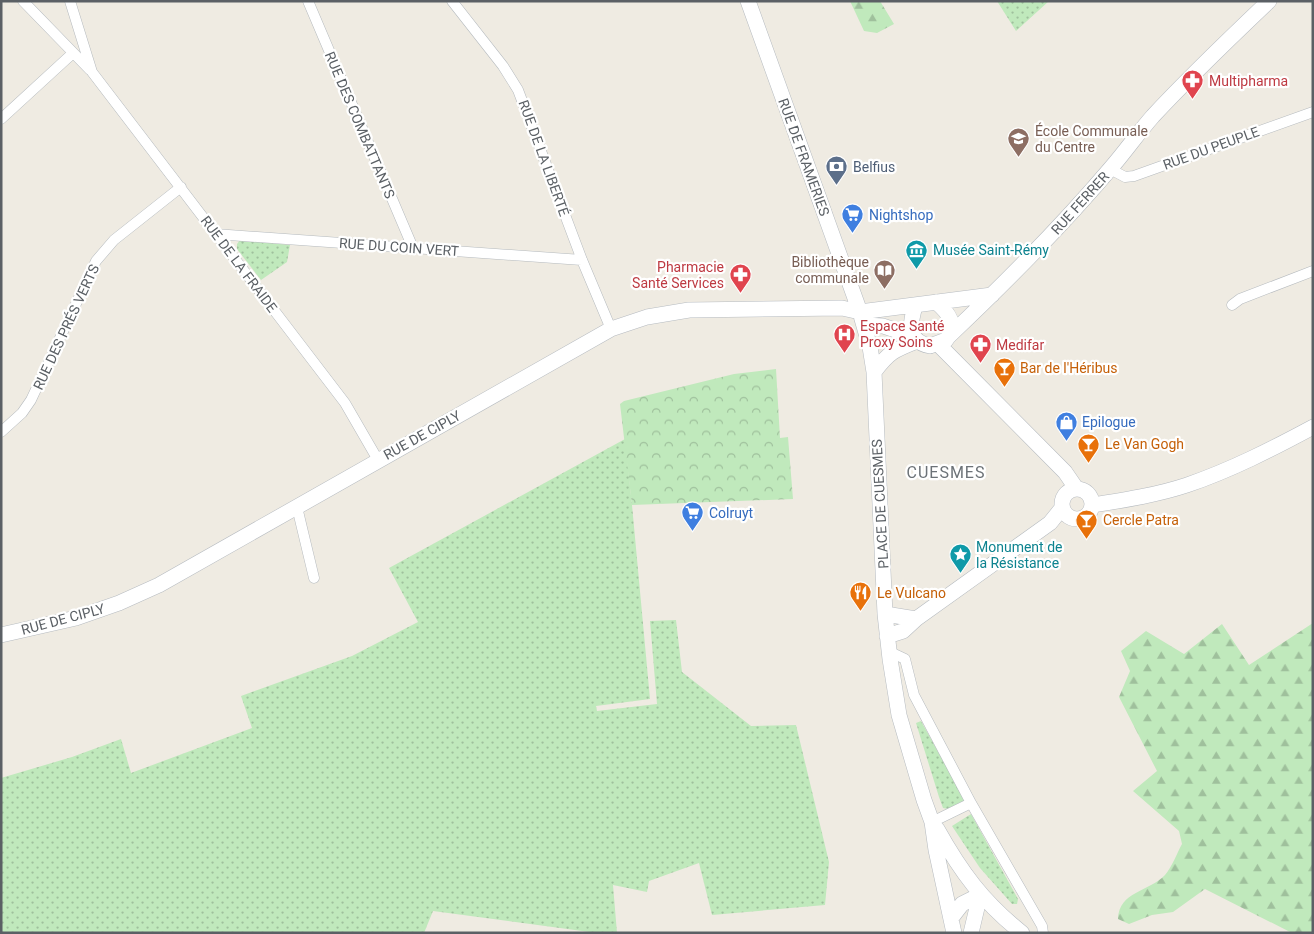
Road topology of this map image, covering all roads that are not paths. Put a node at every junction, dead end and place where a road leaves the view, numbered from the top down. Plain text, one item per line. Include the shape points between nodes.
1 (23, 1) edge
2 (70, 1) edge
3 (308, 1) edge
4 (452, 1) edge
5 (748, 1) edge
6 (1269, 1) edge
7 (73, 53) junction
8 (92, 72) junction
9 (1313, 112) edge
10 (1, 119) edge
11 (1110, 169) junction
12 (181, 187) junction
13 (215, 234) junction
14 (413, 248) junction
15 (582, 260) junction
16 (1313, 271) edge
17 (992, 295) junction
18 (936, 302) junction
19 (1232, 305) dead end
20 (915, 306) junction
21 (863, 318) junction
22 (611, 329) junction
23 (915, 338) junction
24 (943, 340) junction
25 (874, 372) junction
26 (1313, 427) edge
27 (1, 432) edge
28 (378, 460) junction
29 (1076, 488) junction
30 (1093, 506) junction
31 (297, 507) junction
32 (1066, 513) junction
33 (314, 578) dead end
34 (886, 614) junction
35 (916, 619) junction
36 (1, 635) edge
37 (888, 643) junction
38 (971, 803) junction
39 (932, 822) junction
40 (980, 895) junction
41 (952, 917) junction
42 (954, 933) edge
43 (971, 933) edge
44 (1022, 933) edge
45 (1043, 933) edge

1 - 7 street, RUE DE LA FRAIDE
2 - 8 street, RUE DE LA FRAIDE
3 - 14 street, RUE DES COMBATTANTS
4 - 15 street, RUE DE LA LIBERTÉ via 504,66 518,90
5 - 21 street, RUE DE FRAMERIES
6 - 11 street, RUE FERRER via 1158,111
7 - 8 street, RUE DE LA FRAIDE
7 - 10 street
8 - 12 street, RUE DE LA FRAIDE
9 - 11 street, RUE DU PEUPLE via 1134,176 1125,177
11 - 17 street, RUE FERRER
12 - 13 street, RUE DE LA FRAIDE
12 - 27 street, RUE DES PRÉS VERTS via 114,240 96,261 31,400
13 - 14 street, RUE DU COIN VERT
13 - 28 street, RUE DE LA FRAIDE via 345,403
14 - 15 street, RUE DU COIN VERT
15 - 22 street, RUE DE LA LIBERTÉ
16 - 19 street
17 - 18 street
17 - 24 street, RUE FERRER
18 - 20 street
18 - 24 street via 951,319 952,329
20 - 21 street
20 - 23 street via 911,320
21 - 22 street, RUE DE CIPLY via 842,308 689,310
21 - 23 street
21 - 25 street, PLACE DE CUESMES
22 - 28 street, RUE DE CIPLY
23 - 24 street via 930,346
23 - 25 street via 886,356
24 - 29 street via 1065,472
25 - 34 street, PLACE DE CUESMES
26 - 30 street via 1246,462 1185,486
28 - 31 street, RUE DE CIPLY
29 - 30 street via 1088,493
29 - 32 street via 1063,497
30 - 32 street via 1086,517 1075,519
31 - 33 street
31 - 36 street, RUE DE CIPLY via 159,585 119,603 76,618
32 - 35 street
34 - 35 street
34 - 37 street, PLACE DE CUESMES
35 - 37 street
37 - 38 street via 905,659 914,695
37 - 39 street, PLACE DE CUESMES via 899,715
38 - 39 street
38 - 45 street via 1042,926
39 - 40 street via 952,857
39 - 41 street
40 - 41 street via 962,904
40 - 43 street
40 - 44 street
41 - 42 street

